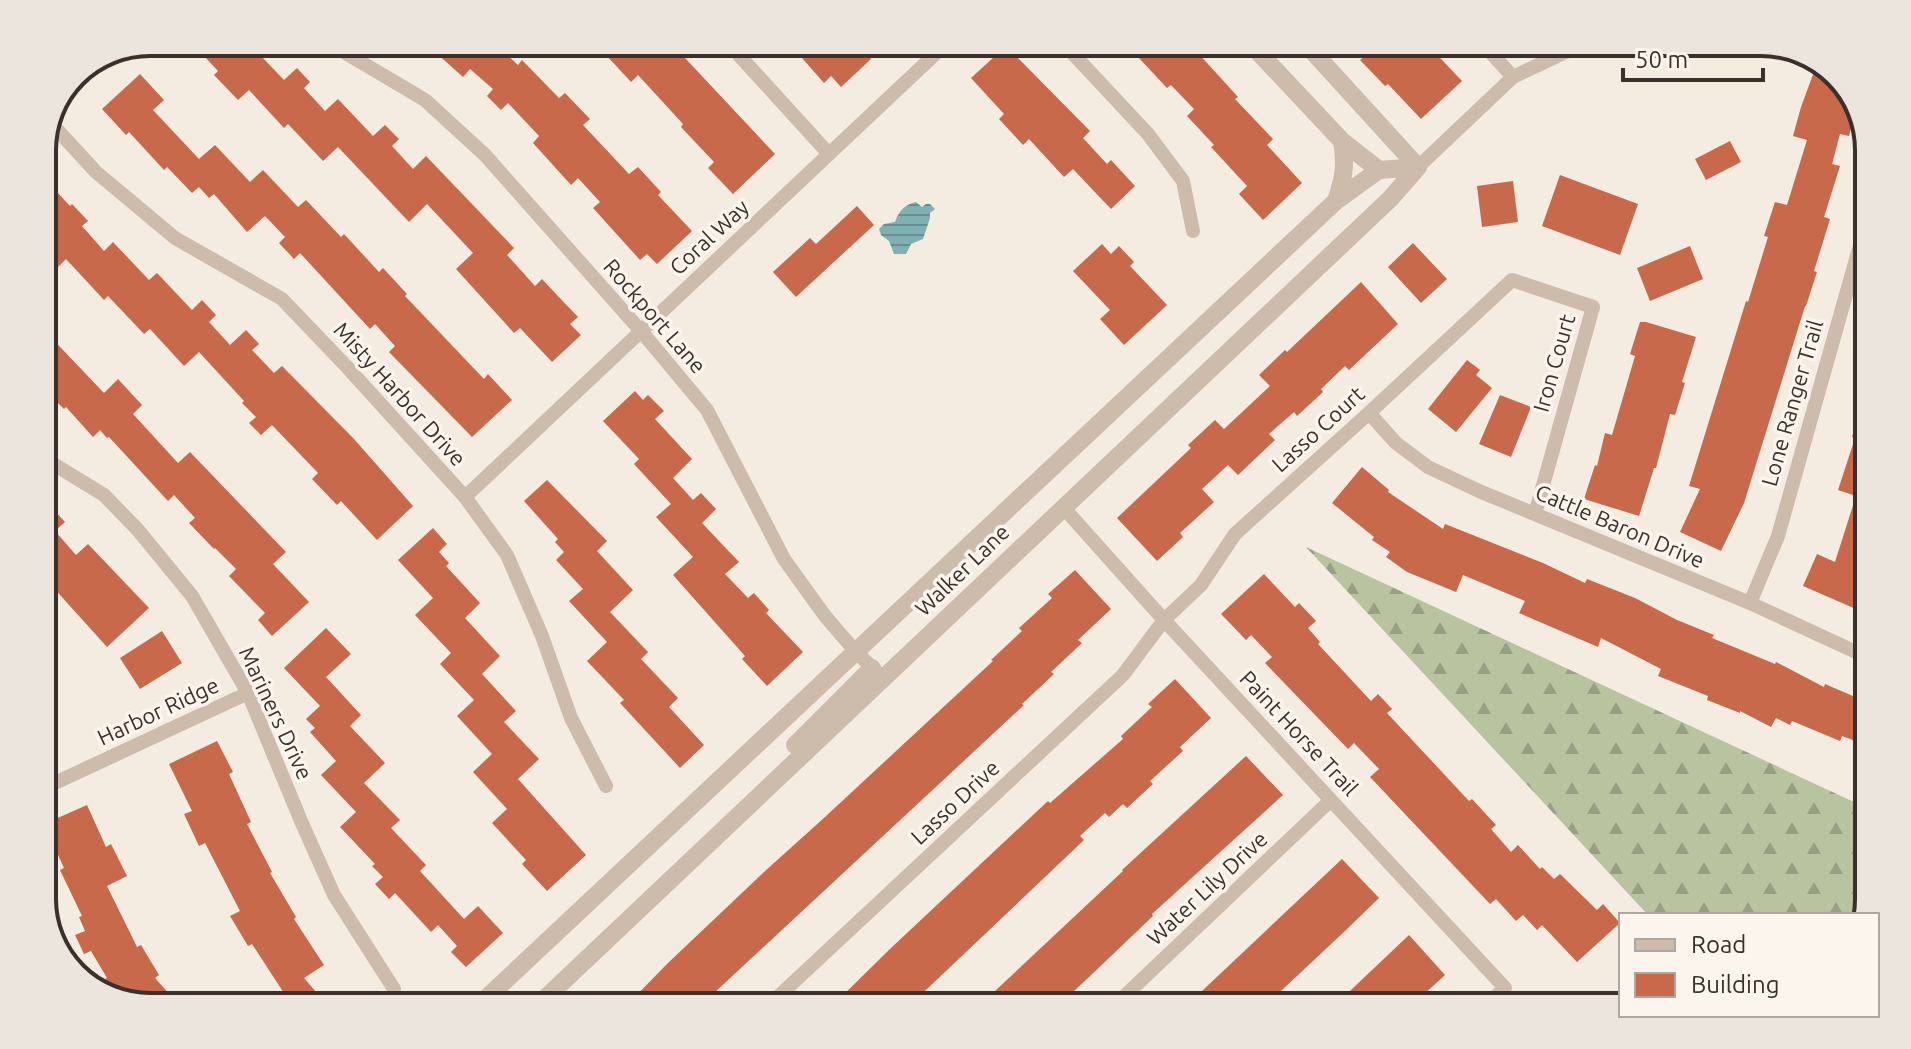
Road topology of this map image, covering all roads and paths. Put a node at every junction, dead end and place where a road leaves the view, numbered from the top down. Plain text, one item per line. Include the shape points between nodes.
1 (351, 56) edge
2 (740, 56) edge
3 (933, 56) edge
4 (1075, 56) edge
5 (1262, 56) edge
6 (1317, 56) edge
7 (1494, 56) edge
8 (1557, 56) edge
9 (1513, 77) junction
10 (58, 131) edge
11 (1342, 141) junction
12 (829, 154) junction
13 (1418, 167) junction
14 (1379, 170) junction
15 (1336, 201) junction
16 (1193, 231) dead end
17 (1855, 263) edge
18 (1512, 280) joint
19 (641, 331) junction
20 (1369, 413) junction
21 (56, 466) edge
22 (465, 497) junction
23 (1063, 507) junction
24 (1535, 514) junction
25 (1750, 603) junction
26 (1164, 620) junction
27 (856, 652) junction
28 (1855, 652) edge
29 (878, 673) junction
30 (248, 693) junction
31 (56, 782) edge
32 (606, 786) dead end
33 (1331, 800) junction
34 (394, 989) dead end
35 (497, 993) edge
36 (551, 993) edge
37 (782, 993) edge
38 (1128, 993) edge
39 (1499, 993) edge

1 - 19 street, Rockport Lane via 425,100 485,155
2 - 12 street
3 - 12 street, Coral Way
4 - 16 street via 1148,134 1183,181
5 - 11 street
6 - 13 street
7 - 9 street
8 - 9 street
9 - 13 street
10 - 22 street, Misty Harbor Drive via 96,172 175,238 282,299
11 - 14 street
11 - 15 street via 1346,163
12 - 19 street, Coral Way
13 - 14 street
13 - 23 street, Walker Lane
14 - 15 street, Walker Lane
15 - 27 street, Walker Lane
17 - 25 street, Lone Ranger Trail via 1778,536
18 - 20 street, Lasso Court
18 - 24 street, Iron Court via 1593,307
19 - 22 street, Coral Way
19 - 27 street, Rockport Lane via 707,410 784,559
20 - 24 street, Cattle Baron Drive via 1428,467
20 - 26 street, Lasso Court via 1235,534 1201,585
21 - 30 street, Mariners Drive via 104,495 138,530 192,596
22 - 32 street, Misty Harbor Drive via 507,555 571,718
23 - 26 street, Paint Horse Trail
23 - 29 street, Walker Lane
24 - 25 street, Cattle Baron Drive
25 - 28 street, Cattle Baron Drive
26 - 33 street, Paint Horse Trail
26 - 37 street, Lasso Drive via 1123,675
27 - 29 street, Rockport Lane
27 - 35 street, Walker Lane
29 - 36 street, Walker Lane via 775,781
30 - 31 street, Harbor Ridge
30 - 34 street, Mariners Drive via 334,895
33 - 38 street, Water Lily Drive
33 - 39 street, Paint Horse Trail via 1505,988

